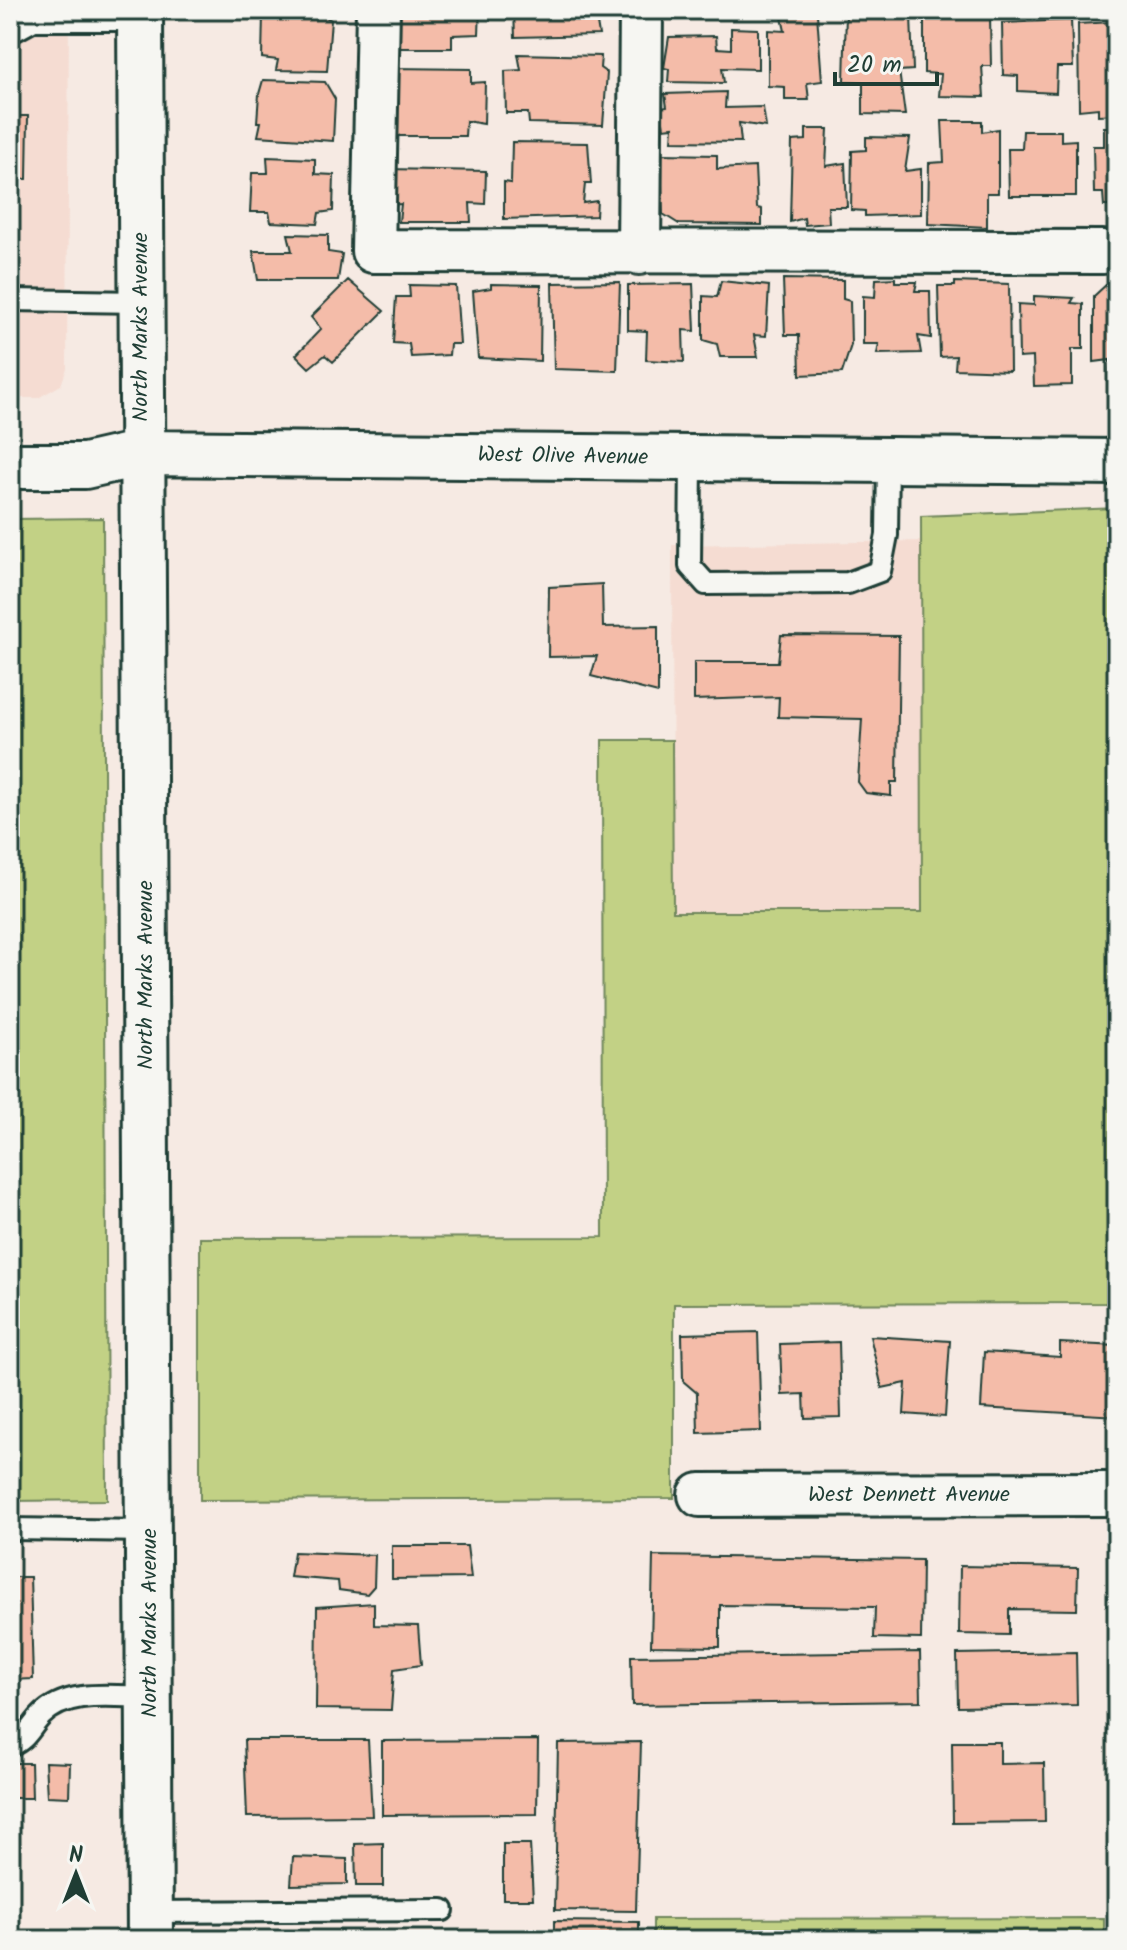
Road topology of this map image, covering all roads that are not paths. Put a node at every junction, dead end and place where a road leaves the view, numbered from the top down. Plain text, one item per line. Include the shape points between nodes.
1 (378, 10) edge
2 (641, 10) edge
3 (140, 15) edge
4 (10, 33) edge
5 (1103, 252) dead end
6 (639, 253) junction
7 (10, 300) edge
8 (141, 302) junction
9 (142, 453) junction
10 (691, 458) junction
11 (888, 459) junction
12 (1117, 462) edge
13 (10, 466) edge
14 (1117, 1494) edge
15 (700, 1495) dead end
16 (10, 1529) edge
17 (149, 1531) junction
18 (150, 1697) junction
19 (10, 1746) edge
20 (443, 1910) dead end
21 (150, 1926) edge

1 - 6 street via 373,251
2 - 6 street
3 - 4 lane via 34,20
3 - 8 main road, North Marks Avenue
5 - 6 street
7 - 8 lane
8 - 9 main road, North Marks Avenue
9 - 10 main road, West Olive Avenue
9 - 13 main road, West Olive Avenue via 85,466
9 - 17 main road, North Marks Avenue
10 - 11 main road, West Olive Avenue
10 - 11 lane via 690,566 706,584 848,583 880,571 887,535
11 - 12 main road, West Olive Avenue
14 - 15 street, West Dennett Avenue
16 - 17 lane
17 - 18 main road, North Marks Avenue
18 - 19 lane via 69,1697 41,1716 25,1740
18 - 21 main road, North Marks Avenue
20 - 21 lane

